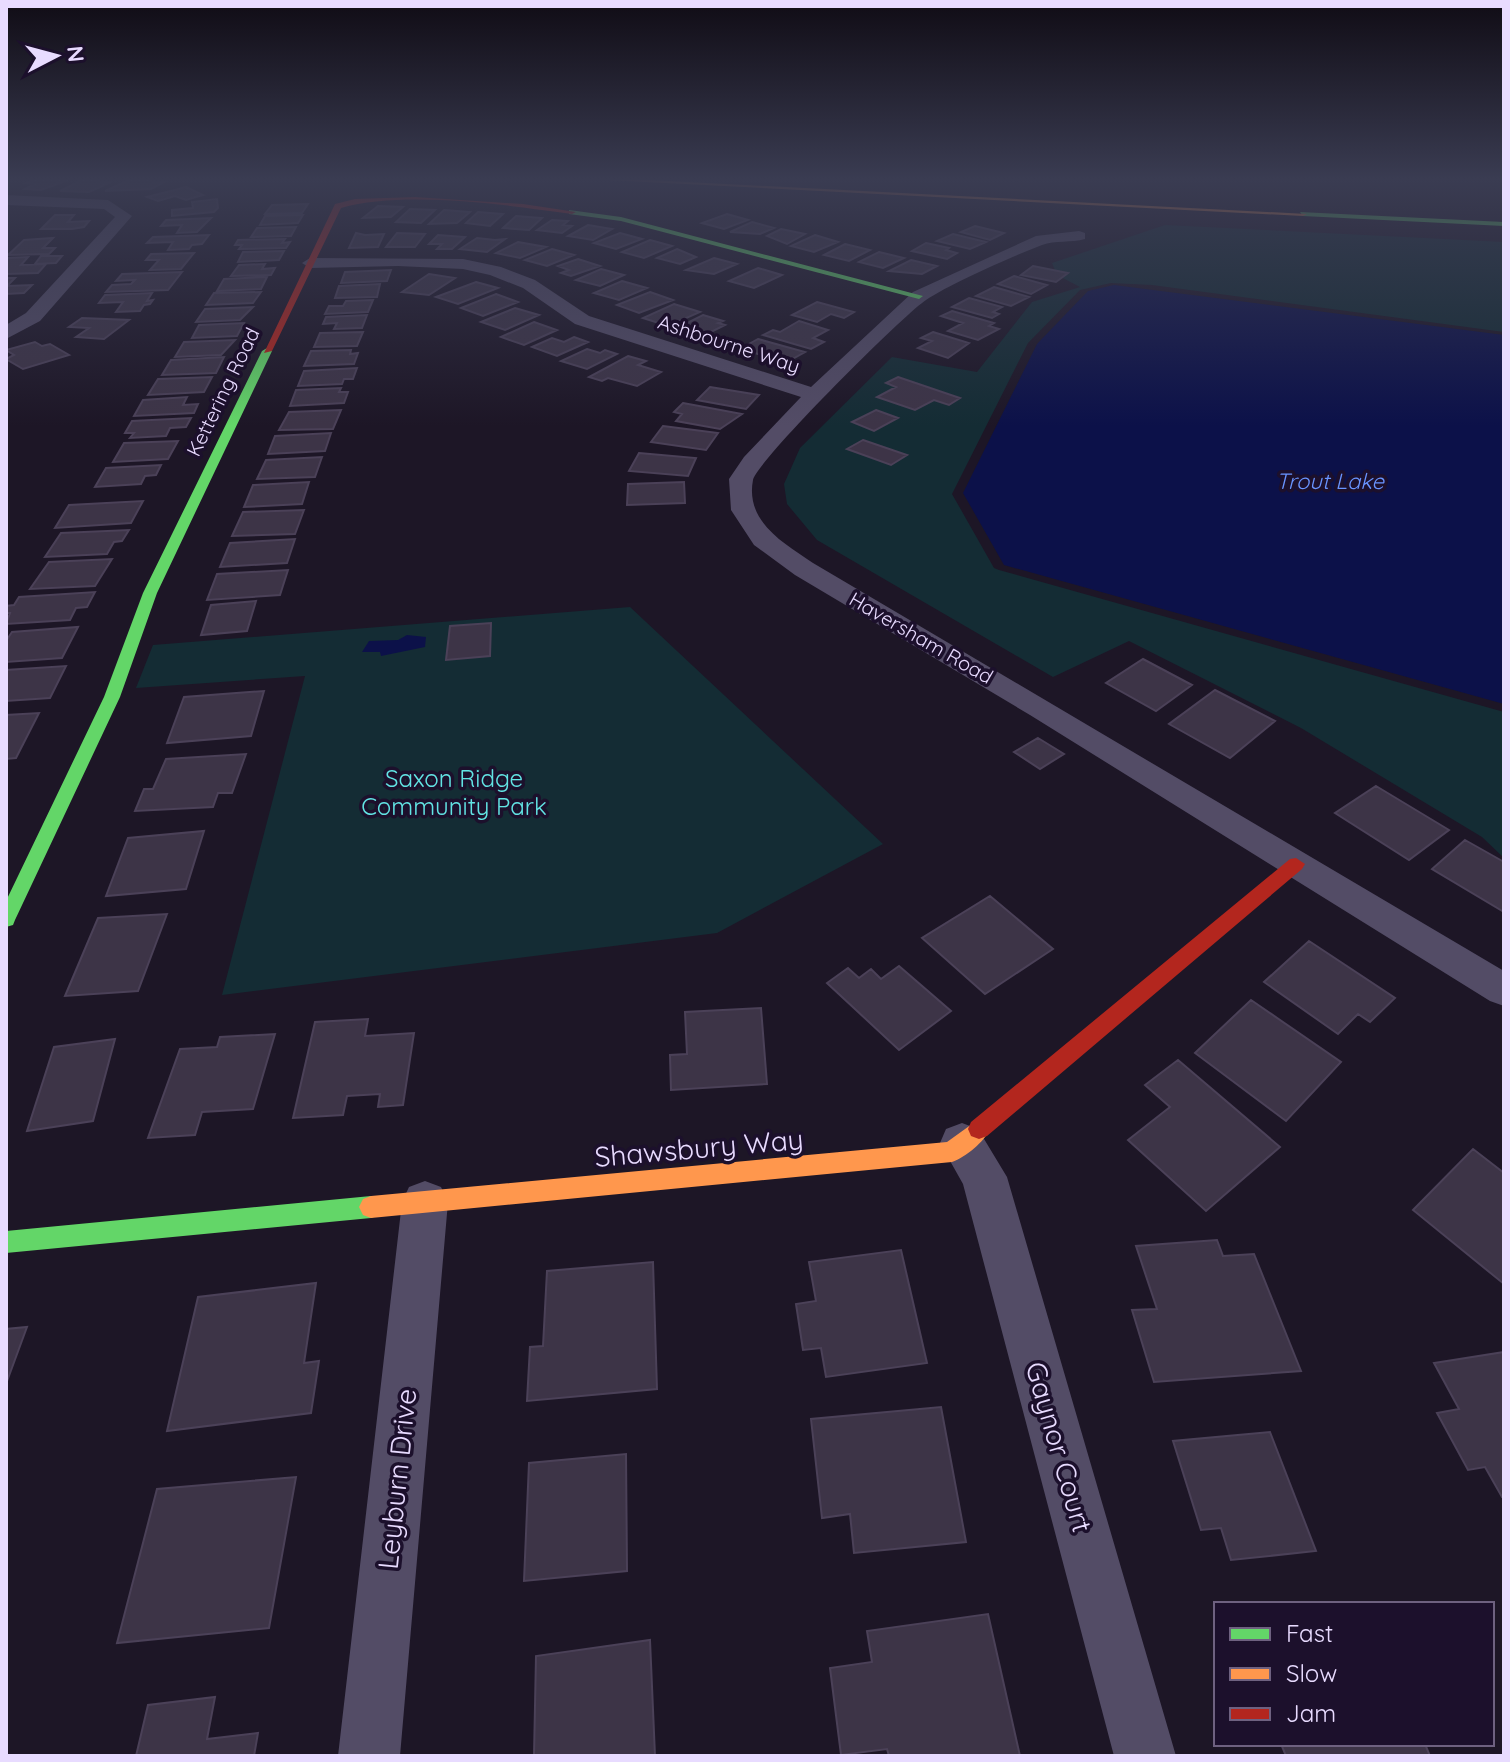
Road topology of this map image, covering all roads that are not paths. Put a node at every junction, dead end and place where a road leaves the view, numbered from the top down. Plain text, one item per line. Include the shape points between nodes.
1 (82, 262) edge
2 (344, 262) edge
3 (425, 262) edge
4 (788, 262) edge
5 (992, 262) edge
6 (310, 263) joint
7 (919, 296) junction
8 (6, 333) edge
9 (815, 395) junction
10 (1296, 864) junction
11 (6, 920) edge
12 (1504, 990) edge
13 (962, 1143) junction
14 (425, 1202) junction
15 (6, 1242) edge
16 (369, 1756) edge
17 (1145, 1756) edge

1 - 8 street via 33,317
2 - 6 street, Ashbourne Way
3 - 9 street, Ashbourne Way via 495,271 529,284 582,320
4 - 7 main road, Kettering Road
5 - 7 street, Haversham Road
6 - 11 main road, Kettering Road via 150,593 112,697
7 - 9 street, Haversham Road
9 - 10 street, Haversham Road via 741,479 743,510 763,540
10 - 12 street, Haversham Road
10 - 13 main road, Shawsbury Way
13 - 14 main road, Shawsbury Way via 952,1152
13 - 17 street, Gaynor Court via 984,1177
14 - 15 main road, Shawsbury Way
14 - 16 street, Leyburn Drive

